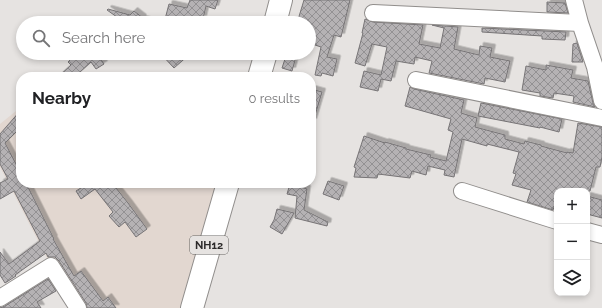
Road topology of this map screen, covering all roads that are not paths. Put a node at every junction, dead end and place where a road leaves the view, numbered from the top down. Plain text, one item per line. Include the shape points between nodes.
1 (281, 0) edge
2 (574, 0) edge
3 (373, 13) dead end
4 (276, 16) edge
5 (580, 23) junction
6 (264, 60) edge
7 (260, 72) edge
8 (416, 80) dead end
9 (602, 100) edge
10 (602, 118) edge
11 (227, 188) edge
12 (462, 191) dead end
13 (554, 220) edge
14 (590, 232) edge
15 (602, 235) edge
16 (0, 298) edge
17 (78, 308) edge
18 (192, 308) edge

1 - 4 highway
2 - 5 street
3 - 5 street
5 - 9 street via 595,67
6 - 7 highway
8 - 10 street
11 - 18 highway, NH12
12 - 13 street
14 - 15 street
16 - 17 street via 51,266

